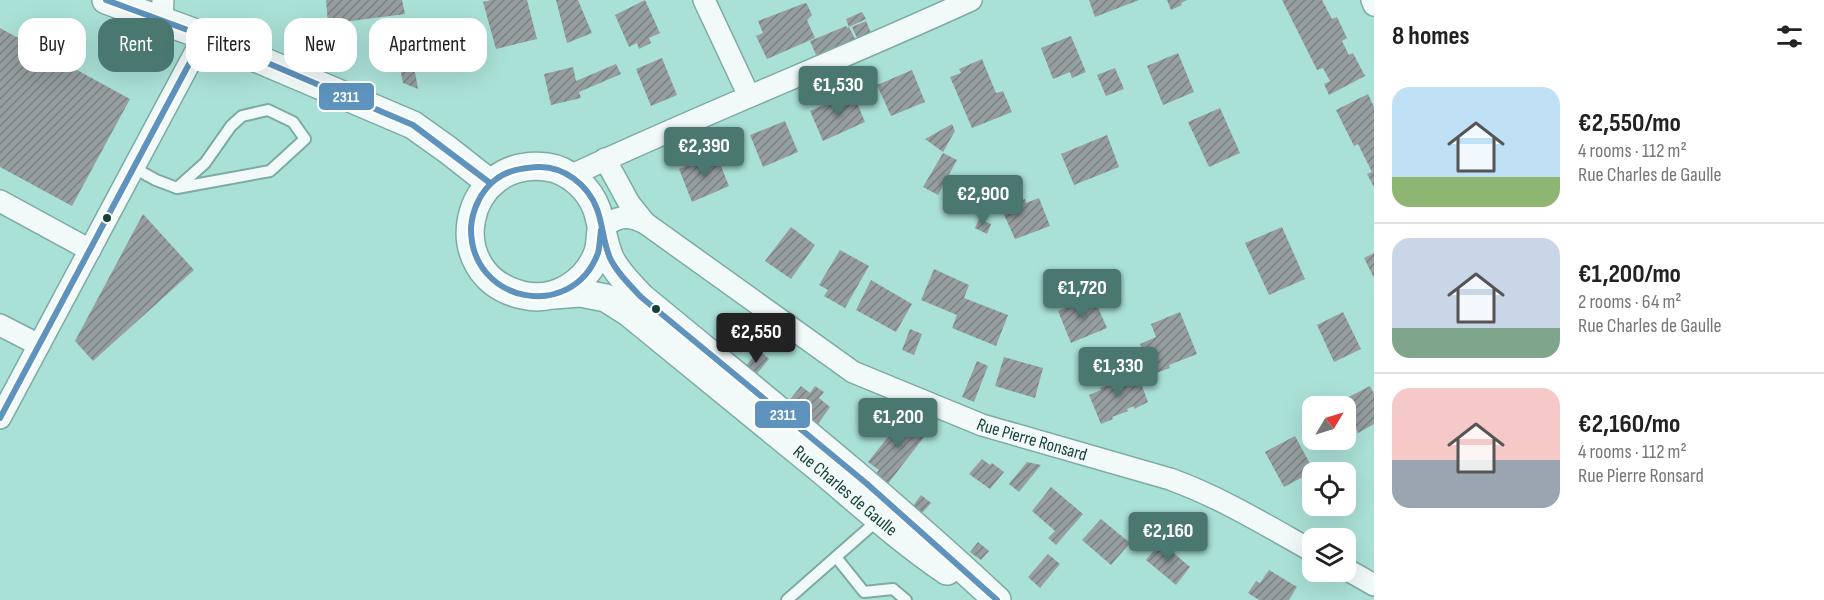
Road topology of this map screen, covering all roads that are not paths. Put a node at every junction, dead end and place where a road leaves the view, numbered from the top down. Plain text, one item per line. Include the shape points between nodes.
1 (106, 0) edge
2 (704, 0) edge
3 (970, 0) edge
4 (1372, 0) edge
5 (1374, 5) edge
6 (162, 10) edge
7 (186, 25) edge
8 (272, 65) edge
9 (186, 70) edge
10 (749, 96) junction
11 (605, 159) junction
12 (134, 168) junction
13 (570, 176) junction
14 (490, 183) junction
15 (177, 188) junction
16 (0, 201) edge
17 (645, 223) junction
18 (601, 230) junction
19 (90, 250) junction
20 (552, 295) junction
21 (0, 325) edge
22 (39, 345) junction
23 (0, 418) edge
24 (878, 520) junction
25 (1302, 545) edge
26 (836, 558) junction
27 (1356, 575) edge
28 (1374, 585) edge
29 (863, 596) edge
30 (787, 600) edge
31 (906, 600) edge
32 (990, 600) edge
33 (997, 600) edge

1 - 6 street
2 - 10 street
3 - 10 street via 874,45
4 - 5 street
6 - 7 street
8 - 14 street via 413,125
9 - 12 street
10 - 11 street
11 - 13 street
11 - 17 street, Rue Pierre Ronsard
12 - 15 lane
12 - 19 street
13 - 14 street via 550,168 529,166 508,171
13 - 18 street via 586,190 597,209
14 - 20 street via 477,201 470,221 470,243 478,264 491,280 510,292 531,297
15 - 15 lane via 205,164 242,116 268,110 293,122 305,139 270,171
16 - 19 street
17 - 18 street, Rue Pierre Ronsard via 621,217
17 - 25 street, Rue Pierre Ronsard via 853,372 982,425 1196,489
18 - 20 street via 598,251 588,271 572,286
18 - 33 street, Rue Charles de Gaulle via 611,259 641,297 834,455
19 - 22 street
20 - 24 street, Rue Charles de Gaulle via 580,293 606,298 628,312
21 - 22 street
22 - 23 street
24 - 26 lane
24 - 32 street, Rue Charles de Gaulle
26 - 29 lane
26 - 30 lane
27 - 28 street
29 - 31 lane via 893,589

